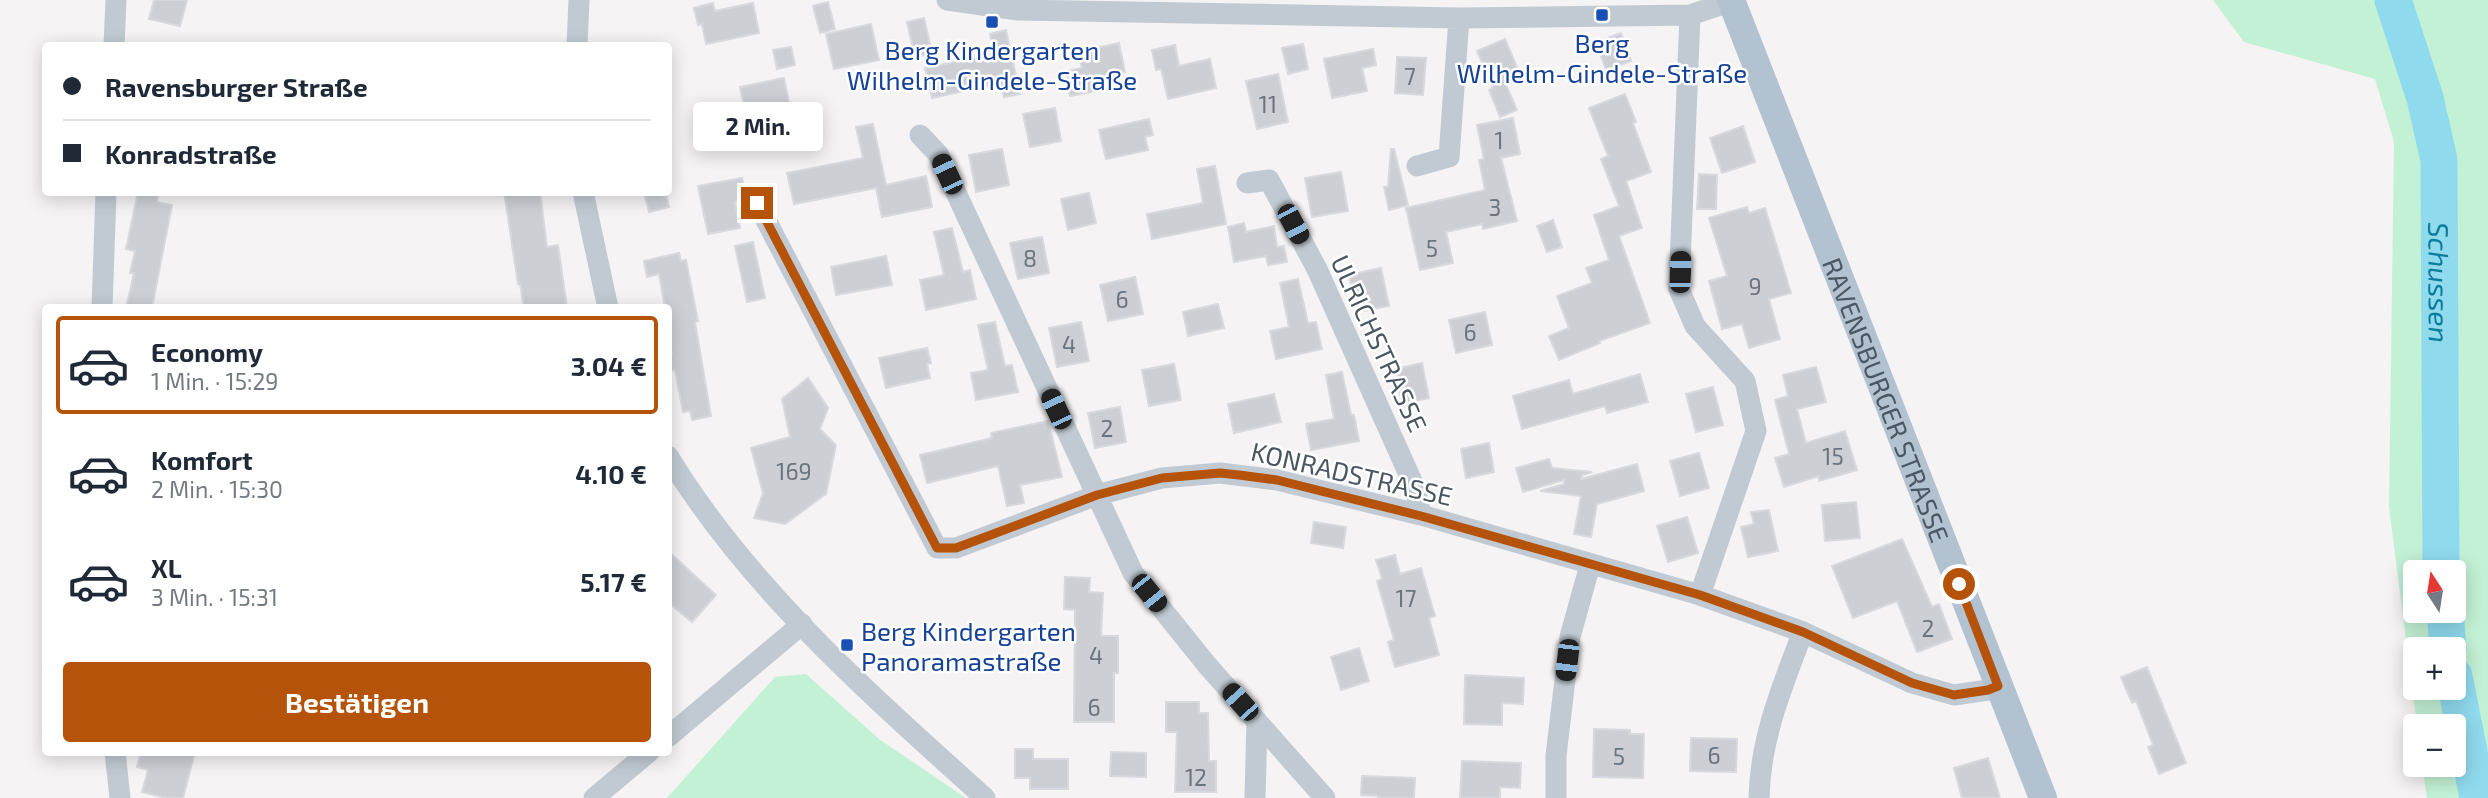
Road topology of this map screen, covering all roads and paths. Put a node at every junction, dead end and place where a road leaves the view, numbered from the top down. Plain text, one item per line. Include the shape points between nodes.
1 (116, 0) edge
2 (579, 0) edge
3 (947, 0) edge
4 (1731, 0) edge
5 (1016, 5) edge
6 (1301, 7) edge
7 (1561, 8) edge
8 (1690, 15) junction
9 (1459, 18) junction
10 (114, 42) edge
11 (577, 42) edge
12 (920, 135) dead end
13 (1417, 166) dead end
14 (1247, 183) dead end
15 (106, 196) edge
16 (584, 196) edge
17 (757, 203) dead end
18 (102, 304) edge
19 (607, 304) edge
20 (672, 462) edge
21 (1097, 495) junction
22 (1421, 516) junction
23 (1590, 565) junction
24 (1700, 595) junction
25 (802, 624) junction
26 (1803, 632) junction
27 (1998, 686) junction
28 (1257, 721) junction
29 (672, 734) edge
30 (115, 756) edge
31 (644, 756) edge
32 (120, 798) edge
33 (594, 798) edge
34 (985, 798) edge
35 (1255, 798) edge
36 (1325, 798) edge
37 (1556, 798) edge
38 (1759, 798) edge
39 (2043, 798) edge

1 - 10 street
2 - 11 street
3 - 5 street
4 - 8 street
4 - 27 main road, RAVENSBURGER STRASSE
5 - 6 street via 1156,14
6 - 9 street
7 - 8 street
7 - 9 street
8 - 24 street via 1679,289 1695,326 1745,381 1756,431
9 - 13 street via 1449,157
12 - 21 street via 938,154
14 - 22 street, ULRICHSTRASSE via 1269,180 1317,269 1415,488
15 - 18 street
16 - 19 street
17 - 21 street, KONRADSTRASSE via 937,548 956,548
20 - 25 street via 757,576
21 - 22 street, KONRADSTRASSE via 1162,478 1220,473 1277,480
21 - 28 street via 1133,573
22 - 23 street, KONRADSTRASSE
23 - 24 street, KONRADSTRASSE
23 - 37 street via 1570,637 1556,755
24 - 26 street, KONRADSTRASSE
25 - 29 street
25 - 34 street via 871,696
26 - 27 street, KONRADSTRASSE via 1912,683 1954,695
26 - 38 street via 1762,753
27 - 39 main road, RAVENSBURGER STRASSE
28 - 35 street
28 - 36 street
30 - 32 street
31 - 33 street

